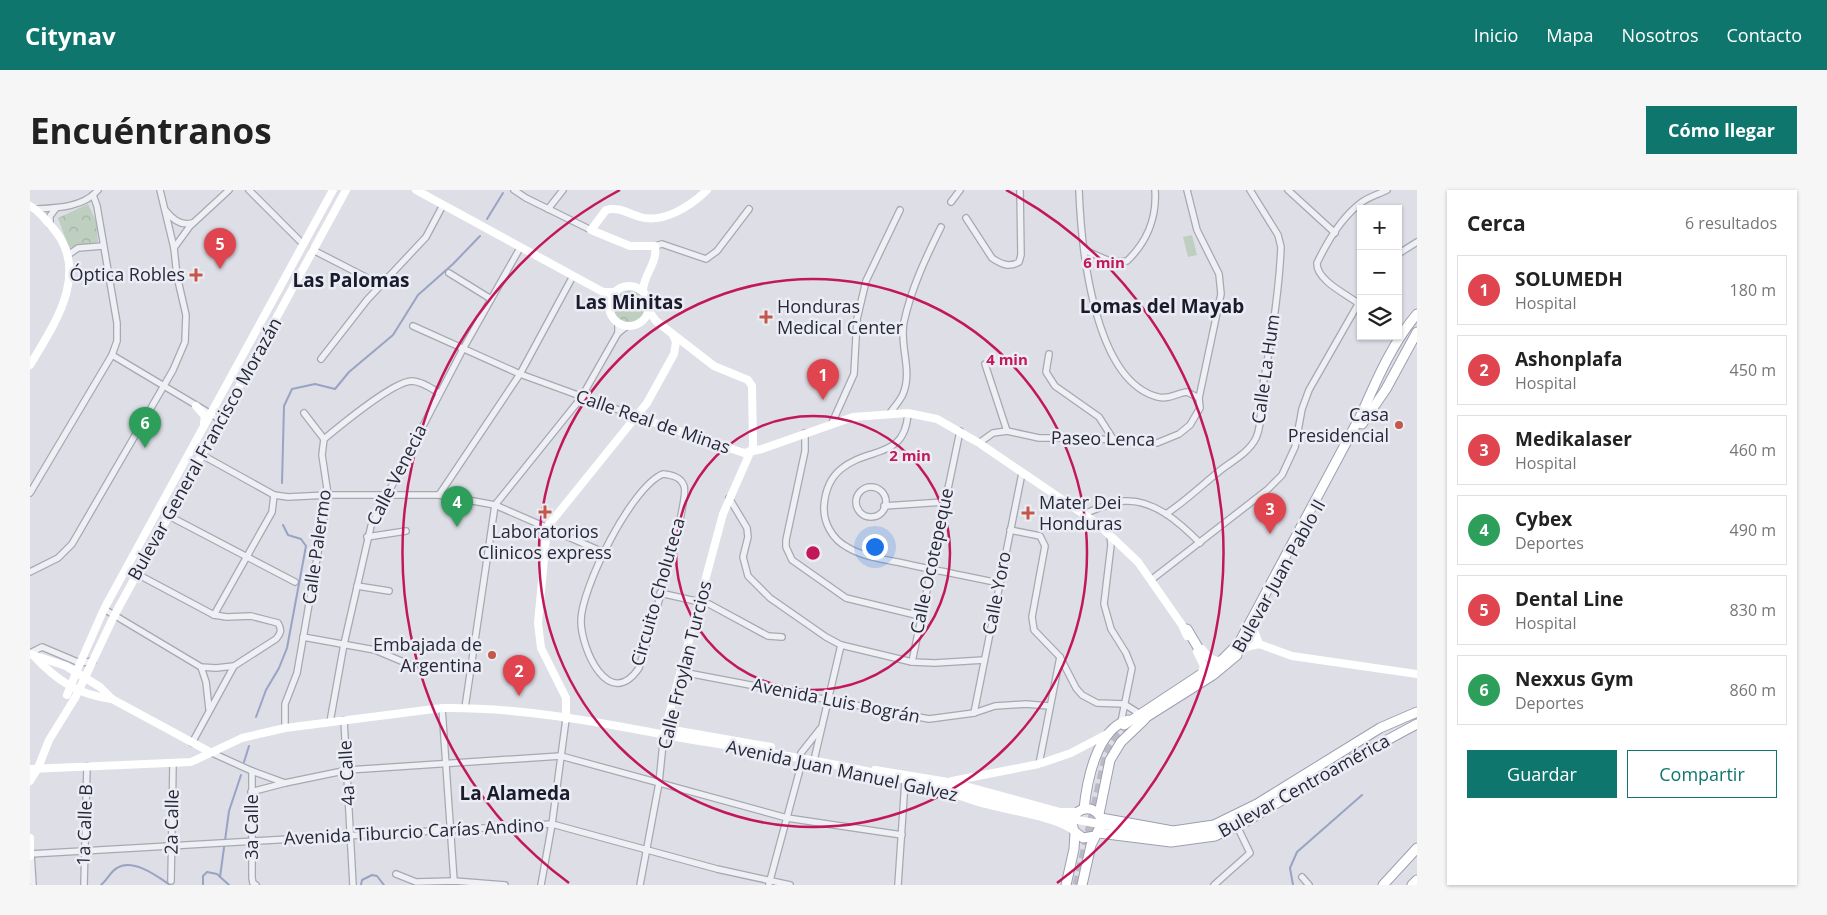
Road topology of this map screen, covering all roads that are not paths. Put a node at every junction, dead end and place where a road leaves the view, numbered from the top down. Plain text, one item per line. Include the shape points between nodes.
1 (160, 190) edge
2 (229, 190) edge
3 (249, 190) edge
4 (333, 190) edge
5 (346, 190) edge
6 (416, 190) edge
7 (514, 190) edge
8 (564, 190) edge
9 (707, 190) edge
10 (960, 190) edge
11 (1020, 190) edge
12 (1079, 190) edge
13 (1155, 190) edge
14 (1187, 190) edge
15 (1250, 190) edge
16 (1288, 190) edge
17 (1387, 190) edge
18 (96, 193) edge
19 (951, 202) dead end
20 (443, 205) junction
21 (34, 208) edge
22 (56, 208) junction
23 (548, 209) junction
24 (749, 209) dead end
25 (166, 210) junction
26 (900, 210) dead end
27 (966, 218) dead end
28 (194, 222) junction
29 (50, 225) junction
30 (941, 226) dead end
31 (591, 230) junction
32 (1335, 233) junction
33 (1417, 242) edge
34 (303, 244) junction
35 (103, 246) junction
36 (655, 246) junction
37 (174, 248) junction
38 (520, 248) junction
39 (313, 250) junction
40 (1084, 250) junction
41 (1402, 251) edge
42 (68, 255) junction
43 (449, 273) dead end
44 (573, 276) junction
45 (644, 280) junction
46 (381, 285) junction
47 (632, 286) junction
48 (643, 291) junction
49 (603, 292) junction
50 (616, 292) junction
51 (491, 299) junction
52 (1357, 300) edge
53 (610, 303) junction
54 (1357, 305) edge
55 (649, 311) junction
56 (1417, 314) edge
57 (1417, 318) edge
58 (644, 320) junction
59 (656, 321) junction
60 (618, 323) junction
61 (413, 326) dead end
62 (627, 326) junction
63 (1417, 332) edge
64 (618, 333) junction
65 (672, 333) junction
66 (693, 348) junction
67 (463, 349) junction
68 (674, 354) junction
69 (1049, 354) dead end
70 (112, 355) junction
71 (321, 359) dead end
72 (985, 364) dead end
73 (30, 366) edge
74 (520, 374) junction
75 (163, 386) junction
76 (440, 393) junction
77 (581, 398) junction
78 (1199, 398) junction
79 (196, 406) junction
80 (304, 413) dead end
81 (890, 413) junction
82 (908, 413) junction
83 (210, 414) junction
84 (1364, 415) junction
85 (638, 417) junction
86 (221, 420) junction
87 (832, 423) junction
88 (204, 425) junction
89 (960, 431) junction
90 (1007, 431) junction
91 (805, 433) junction
92 (754, 434) junction
93 (324, 439) junction
94 (1112, 440) junction
95 (979, 443) junction
96 (773, 444) junction
97 (751, 452) junction
98 (202, 455) junction
99 (1022, 473) junction
100 (30, 493) edge
101 (274, 495) junction
102 (328, 495) junction
103 (385, 495) junction
104 (439, 496) junction
105 (729, 498) junction
106 (944, 502) junction
107 (495, 505) junction
108 (884, 506) junction
109 (1083, 514) junction
110 (1166, 514) junction
111 (168, 516) junction
112 (547, 527) junction
113 (1010, 530) junction
114 (406, 531) dead end
115 (1109, 534) junction
116 (367, 537) junction
117 (1200, 543) junction
118 (603, 552) junction
119 (246, 556) junction
120 (931, 569) junction
121 (30, 572) edge
122 (137, 574) junction
123 (1151, 580) junction
124 (294, 582) dead end
125 (999, 583) junction
126 (356, 586) junction
127 (389, 591) dead end
128 (660, 593) junction
129 (700, 602) junction
130 (104, 609) junction
131 (214, 615) junction
132 (114, 616) junction
133 (920, 616) junction
134 (1184, 627) junction
135 (1253, 628) junction
136 (782, 636) dead end
137 (303, 637) junction
138 (344, 644) junction
139 (1259, 644) junction
140 (841, 645) junction
141 (1242, 648) junction
142 (31, 654) edge
143 (1203, 656) dead end
144 (1060, 657) junction
145 (984, 660) junction
146 (93, 661) junction
147 (1221, 661) junction
148 (912, 662) junction
149 (79, 665) junction
150 (234, 666) junction
151 (413, 666) dead end
152 (201, 667) junction
153 (682, 672) junction
154 (1417, 674) edge
155 (1201, 677) junction
156 (112, 699) junction
157 (827, 700) junction
158 (1124, 704) junction
159 (1050, 706) junction
160 (1166, 706) junction
161 (67, 708) junction
162 (442, 708) junction
163 (465, 708) junction
164 (209, 711) junction
165 (1417, 712) edge
166 (974, 713) junction
167 (1139, 718) junction
168 (566, 719) junction
169 (344, 720) junction
170 (330, 722) junction
171 (1123, 724) junction
172 (1417, 724) edge
173 (285, 728) junction
174 (822, 728) junction
175 (664, 733) junction
176 (1109, 733) junction
177 (192, 743) junction
178 (210, 752) junction
179 (561, 756) junction
180 (802, 756) junction
181 (815, 756) junction
182 (446, 763) junction
183 (173, 764) junction
184 (1039, 764) junction
185 (87, 766) junction
186 (34, 769) edge
187 (348, 770) junction
188 (252, 771) junction
189 (919, 780) junction
190 (30, 781) edge
191 (905, 781) junction
192 (945, 781) junction
193 (285, 783) junction
194 (659, 783) junction
195 (251, 792) junction
196 (1252, 807) junction
197 (1080, 810) junction
198 (1100, 816) junction
199 (787, 818) junction
200 (1238, 823) junction
201 (552, 824) junction
202 (451, 829) junction
203 (1075, 832) junction
204 (1097, 834) junction
205 (351, 835) junction
206 (902, 835) junction
207 (30, 838) edge
208 (251, 841) junction
209 (172, 846) junction
210 (1417, 848) edge
211 (646, 849) junction
212 (83, 851) junction
213 (1417, 853) edge
214 (30, 855) edge
215 (396, 874) dead end
216 (1302, 877) dead end
217 (1417, 880) edge
218 (171, 881) dead end
219 (454, 881) junction
220 (770, 883) edge
221 (254, 884) edge
222 (33, 885) edge
223 (84, 885) edge
224 (353, 885) edge
225 (505, 885) edge
226 (541, 885) edge
227 (640, 885) edge
228 (790, 885) edge
229 (898, 885) edge
230 (1066, 885) edge
231 (1082, 885) edge
232 (1214, 885) edge
233 (1309, 885) edge
234 (1385, 885) edge
235 (1412, 885) edge

1 - 25 street
2 - 28 street
3 - 34 street
4 - 34 street, Bulevar General Francisco Morazán
5 - 39 street, Bulevar General Francisco Morazán
6 - 20 street
7 - 23 street
8 - 23 street
9 - 31 street via 685,209 654,217 643,218 615,208 606,210
10 - 19 street
11 - 27 street via 1019,262 1013,265 999,263 992,258
12 - 40 street
13 - 40 street via 1156,206 1148,234 1128,261 1112,262
14 - 78 street, Paseo Lenca via 1197,230 1218,274 1222,294
15 - 110 street, Calle La Hum via 1278,235 1281,247 1273,335 1256,439 1244,453
16 - 32 street
17 - 32 street via 1361,203
18 - 22 street via 70,206
18 - 35 street
20 - 38 street
20 - 46 street via 426,238
21 - 22 street
21 - 29 street
22 - 29 street via 50,216
23 - 31 street
24 - 36 street via 717,251 706,260 662,244
25 - 28 street via 178,222
25 - 37 street
26 - 87 street via 866,281 857,319 854,374
28 - 37 street
29 - 42 street via 59,235
30 - 81 street via 922,267 904,322 906,382
31 - 36 street via 630,246
32 - 52 street via 1319,258 1317,268 1322,276
33 - 41 street
34 - 83 street, Bulevar General Francisco Morazán
35 - 42 street via 78,248
35 - 70 street via 117,324 117,341
36 - 45 street via 656,254
37 - 75 street via 186,315 185,342
38 - 44 street
38 - 51 street, Calle Venecia
39 - 46 street
39 - 86 street, Bulevar General Francisco Morazán
40 - 78 street via 1095,305 1112,359 1136,386 1150,394 1164,398 1187,392
42 - 73 street via 66,299
43 - 51 street
44 - 49 street
44 - 74 street
45 - 47 street
45 - 48 street
46 - 71 street
47 - 48 street
47 - 50 street
48 - 55 street via 649,300
49 - 50 street
49 - 53 street
50 - 53 street
51 - 67 street, Calle Venecia
53 - 60 street via 611,314
54 - 117 street via 1306,397 1297,440 1282,475
55 - 58 street
55 - 59 street
56 - 84 main road, Bulevar Juan Pablo II via 1396,345
57 - 84 main road, Bulevar Juan Pablo II
58 - 59 street
58 - 62 street
59 - 65 street
60 - 62 street
60 - 64 street
61 - 67 street, Calle Real de Minas
62 - 64 street
63 - 84 main road, Bulevar Juan Pablo II via 1386,389
64 - 77 street
65 - 66 street
65 - 68 street via 676,342
66 - 68 street via 681,347
66 - 92 street, Calle Froylan Turcios via 714,366 751,384
67 - 74 street, Calle Real de Minas
67 - 76 street, Calle Venecia
68 - 85 street
69 - 94 street via 1046,372 1055,386 1099,417
70 - 75 street
70 - 100 street
72 - 90 street
74 - 77 street, Calle Real de Minas
74 - 104 street
75 - 79 street
75 - 121 street via 72,544 58,558
76 - 93 street via 412,381 396,385
76 - 103 street, Calle Venecia
77 - 85 street, Calle Real de Minas
77 - 107 street
78 - 94 street, Paseo Lenca via 1200,408 1190,425 1168,439 1148,444
79 - 83 street
79 - 88 street via 205,416
80 - 93 street
81 - 82 street, Calle Real de Minas
81 - 87 street, Calle Real de Minas
82 - 89 street, Calle Real de Minas via 937,420
82 - 120 street via 907,428 900,441 884,451 856,459 834,475 826,490 824,516 834,536 854,552
83 - 86 street
83 - 88 street, Bulevar General Francisco Morazán
84 - 135 main road, Bulevar Juan Pablo II
84 - 147 main road, Bulevar Juan Pablo II via 1239,643
85 - 97 street, Calle Real de Minas via 740,452
85 - 112 street
86 - 98 street, Bulevar General Francisco Morazán
87 - 91 street, Calle Real de Minas
88 - 130 street, Bulevar General Francisco Morazán
89 - 95 street, Calle Real de Minas
89 - 106 street, Calle Ocotepeque
90 - 94 street, Paseo Lenca via 1039,438
90 - 95 street via 993,433
91 - 96 street, Calle Real de Minas
91 - 133 street via 805,451 786,540 792,560 853,601
92 - 96 street via 759,442
92 - 97 street, Calle Froylan Turcios
93 - 102 street, Calle Palermo via 322,455
95 - 99 street, Calle Real de Minas
96 - 97 street, Calle Real de Minas
97 - 105 street, Calle Froylan Turcios
98 - 101 street
98 - 111 street, Bulevar General Francisco Morazán
99 - 109 street, Calle Real de Minas
99 - 113 street, Calle Yoro
101 - 102 street
101 - 119 street via 272,512
102 - 103 street
102 - 137 street, Calle Palermo
103 - 104 street
103 - 116 street, Calle Venecia
104 - 107 street
105 - 129 street, Calle Froylan Turcios
105 - 140 street via 747,528 743,557 748,576 770,598
106 - 108 street
106 - 120 street, Calle Ocotepeque
107 - 112 street
107 - 163 street
108 - 108 street via 883,494 876,488 866,488 856,498 857,508 868,516 877,515
109 - 110 street via 1122,501 1146,504
109 - 115 street, Calle Real de Minas
110 - 117 street
111 - 119 street
111 - 122 street, Bulevar General Francisco Morazán
112 - 118 street
112 - 168 street via 539,638 566,698
113 - 125 street, Calle Yoro
113 - 144 street via 1040,536 1044,540 1032,623 1034,630
114 - 116 street
115 - 123 street, Calle Real de Minas via 1138,562
115 - 158 street via 1111,545 1104,604 1111,629 1132,668
116 - 126 street, Calle Venecia
117 - 123 street
118 - 128 street, Circuito Choluteca via 646,486 663,474 677,477 686,491
118 - 128 street, Circuito Choluteca via 584,602 581,620 592,664 602,676 623,682 639,668
119 - 124 street
119 - 131 street
120 - 125 street
120 - 133 street, Calle Ocotepeque
122 - 131 street
122 - 132 street, Bulevar General Francisco Morazán
123 - 134 street, Calle Real de Minas
125 - 145 street, Calle Yoro
126 - 127 street
126 - 138 street, Calle Venecia
128 - 129 street
129 - 136 street via 710,604 768,636
129 - 153 street, Calle Froylan Turcios
130 - 132 street
130 - 149 street, Bulevar General Francisco Morazán
131 - 150 street via 263,617 278,623 281,628 276,639
132 - 146 street, Bulevar General Francisco Morazán
132 - 152 street
133 - 148 street, Calle Ocotepeque
134 - 143 main road
134 - 147 street, Calle Real de Minas via 1208,657
134 - 155 street, Calle Real de Minas via 1202,660
135 - 139 street
135 - 141 main road, Bulevar Juan Pablo II
137 - 138 street
137 - 173 street, Calle Palermo via 297,672 285,704
138 - 151 street via 376,650
138 - 170 street, Calle Venecia
139 - 141 street
139 - 154 street via 1292,656
140 - 148 street
140 - 157 street
141 - 160 main road, Bulevar Juan Pablo II via 1213,675
142 - 149 street via 36,649 48,648
142 - 156 street via 66,666 100,687
142 - 156 street via 59,679 85,695
144 - 158 street via 1076,688 1089,700
144 - 159 street
145 - 148 street
145 - 166 street, Calle Yoro
146 - 149 street
146 - 161 street, Bulevar General Francisco Morazán, bridge
147 - 155 main road, Bulevar Juan Pablo II
149 - 161 street, Bulevar General Francisco Morazán, bridge via 67,695
150 - 152 street
150 - 164 street
152 - 164 street
153 - 157 street, Avenida Luis Bográn
153 - 175 street, Calle Froylan Turcios
155 - 160 main road via 1169,700
155 - 167 main road, Bulevar Juan Pablo II
156 - 177 street
157 - 166 street, Avenida Luis Bográn via 928,718
157 - 174 street
158 - 167 street
158 - 171 street
159 - 166 street, Avenida Luis Bográn via 995,706
159 - 184 street
160 - 167 main road, Bulevar Juan Pablo II
161 - 186 street, Bulevar General Francisco Morazán
162 - 163 street, Avenida Juan Manuel Galvez
162 - 169 street, Avenida Juan Manuel Galvez
162 - 182 street
163 - 168 street, Avenida Juan Manuel Galvez
164 - 177 street
165 - 196 main road, Bulevar Centroamérica via 1380,728
167 - 171 main road
167 - 198 main road via 1110,760
168 - 175 street, Avenida Juan Manuel Galvez
168 - 179 street
169 - 170 street, Avenida Juan Manuel Galvez
169 - 187 street, 4a Calle
170 - 173 street, Avenida Juan Manuel Galvez
171 - 176 main road
172 - 200 main road, Bulevar Centroamérica
173 - 178 street, Avenida Juan Manuel Galvez via 242,738
174 - 180 street
174 - 181 street
175 - 180 street, Avenida Juan Manuel Galvez
175 - 194 street, Calle Froylan Turcios
176 - 184 street via 1071,753
176 - 197 main road via 1097,750
177 - 178 street
178 - 183 street, Avenida Juan Manuel Galvez via 191,762
178 - 188 street
179 - 182 street
179 - 194 street
179 - 201 street
180 - 181 street, Avenida Juan Manuel Galvez
180 - 191 street, Avenida Juan Manuel Galvez
180 - 199 street
181 - 189 street, Avenida Juan Manuel Galvez
182 - 187 street
182 - 202 street
183 - 185 street, Avenida Juan Manuel Galvez
183 - 209 street, 2a Calle
184 - 192 street
185 - 186 street, Avenida Juan Manuel Galvez
185 - 212 street, 1a Calle B
186 - 190 street, Bulevar General Francisco Morazán
187 - 193 street
187 - 205 street, 4a Calle
188 - 193 street
188 - 195 street, 3a Calle
189 - 191 street, Avenida Juan Manuel Galvez
189 - 192 street, Avenida Juan Manuel Galvez
189 - 200 street, bridge via 1060,818 1171,837 1196,835
189 - 203 street, Avenida Juan Manuel Galvez via 980,803 1061,822
191 - 206 street
192 - 197 street, Avenida Juan Manuel Galvez via 1060,812
193 - 195 street
194 - 199 street
194 - 211 street, Calle Froylan Turcios
195 - 208 street, 3a Calle
196 - 198 main road, Bulevar Centroamérica via 1214,825 1188,831 1158,830
196 - 200 street
197 - 198 main road via 1092,809
197 - 203 main road via 1072,823
198 - 204 main road
199 - 206 street
199 - 220 street
200 - 204 main road, Bulevar Centroamérica via 1204,839 1171,842
200 - 232 street via 1250,853
201 - 202 street, Avenida Tiburcio Carías Andino
201 - 211 street, Avenida Tiburcio Carías Andino
201 - 226 street
202 - 205 street, Avenida Tiburcio Carías Andino
202 - 219 street
203 - 204 main road via 1087,839
203 - 230 main road
204 - 231 main road via 1091,845
205 - 208 street, Avenida Tiburcio Carías Andino
205 - 224 street, 4a Calle
206 - 229 street
207 - 214 street
208 - 209 street, Avenida Tiburcio Carías Andino
208 - 221 street, 3a Calle
209 - 212 street, Avenida Tiburcio Carías Andino
209 - 218 street, 2a Calle
210 - 234 main road
211 - 220 street, Avenida Tiburcio Carías Andino
211 - 227 street, Calle Froylan Turcios
212 - 214 street, Avenida Tiburcio Carías Andino
212 - 223 street, 1a Calle B
213 - 234 main road
214 - 222 street
215 - 219 street via 416,882
216 - 233 street
217 - 235 main road
219 - 225 street
220 - 228 street, Avenida Tiburcio Carías Andino

